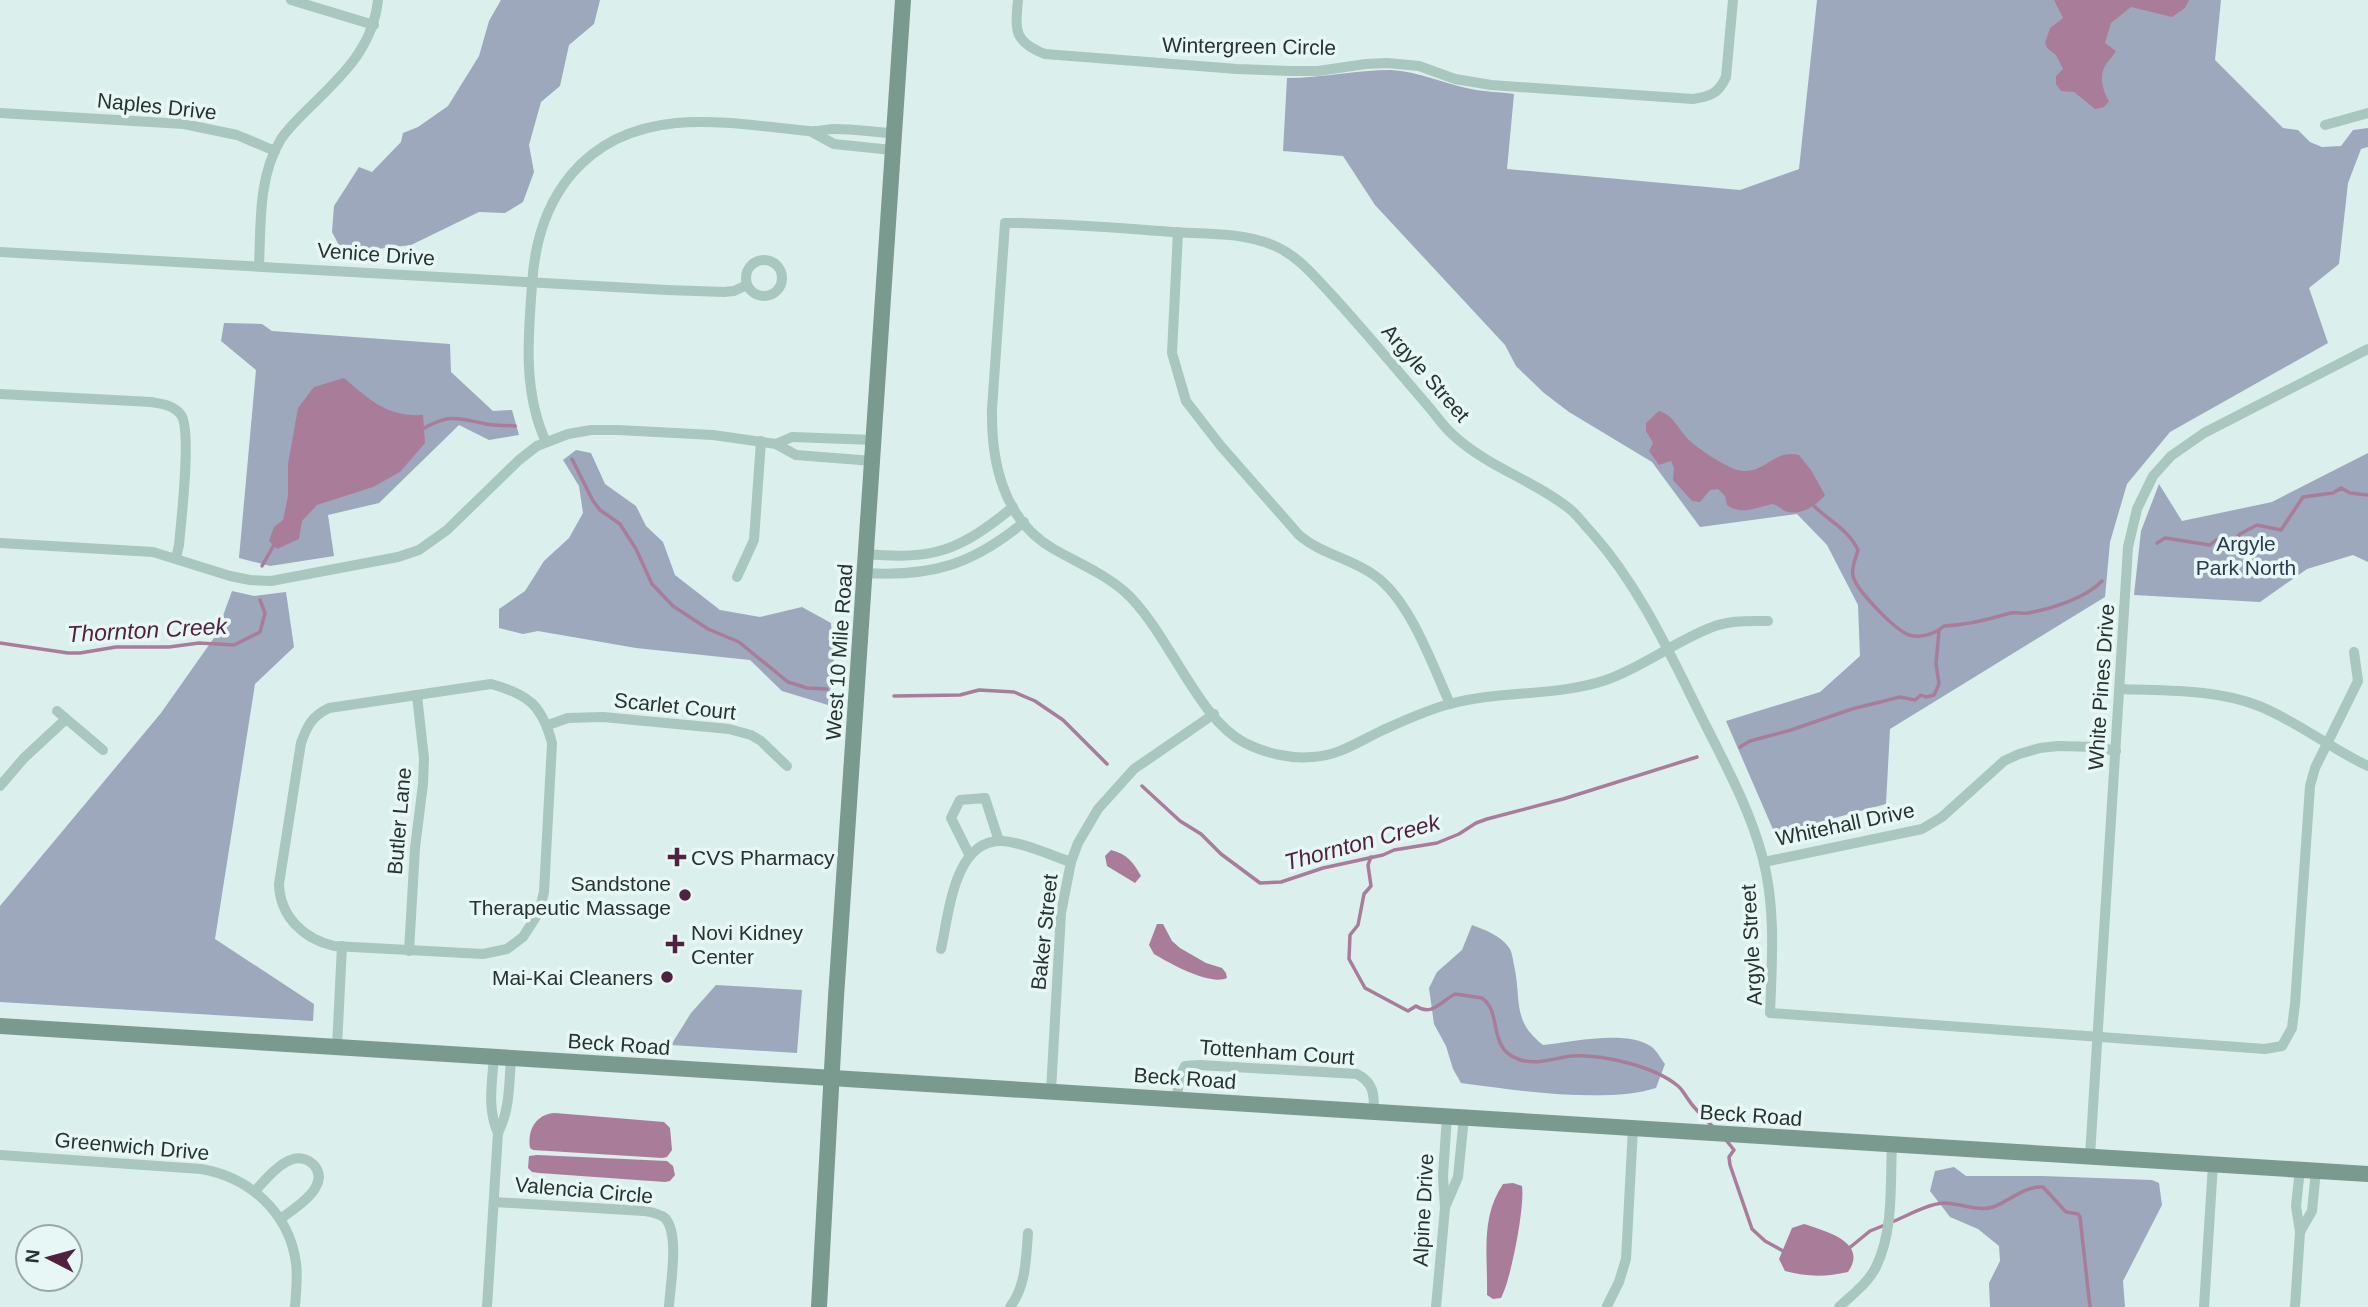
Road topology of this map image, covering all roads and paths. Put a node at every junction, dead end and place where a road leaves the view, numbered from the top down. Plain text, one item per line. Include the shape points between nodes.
1 (290, 0) edge
2 (378, 0) edge
3 (903, 0) edge
4 (1017, 0) edge
5 (1733, 0) edge
6 (374, 25) junction
7 (0, 113) edge
8 (2368, 113) edge
9 (2325, 125) dead end
10 (812, 132) junction
11 (893, 133) junction
12 (892, 150) junction
13 (275, 151) junction
14 (1178, 232) junction
15 (0, 252) edge
16 (259, 266) junction
17 (532, 282) junction
18 (747, 285) dead end
19 (2368, 349) edge
20 (0, 394) edge
21 (874, 440) junction
22 (761, 441) junction
23 (546, 442) junction
24 (776, 444) junction
25 (873, 461) junction
26 (1013, 507) junction
27 (1024, 522) junction
28 (0, 543) edge
29 (936, 553) junction
30 (866, 554) junction
31 (176, 558) junction
32 (940, 569) junction
33 (865, 573) junction
34 (737, 578) dead end
35 (1768, 621) dead end
36 (1667, 651) junction
37 (2354, 652) dead end
38 (2120, 689) junction
39 (416, 696) junction
40 (1450, 704) junction
41 (57, 711) dead end
42 (1214, 714) junction
43 (66, 719) junction
44 (548, 725) junction
45 (2327, 746) junction
46 (103, 750) dead end
47 (2116, 751) junction
48 (787, 766) dead end
49 (2368, 766) edge
50 (5, 772) edge
51 (0, 786) edge
52 (999, 841) junction
53 (969, 854) junction
54 (1071, 862) junction
55 (1764, 862) junction
56 (342, 946) junction
57 (941, 949) dead end
58 (409, 951) junction
59 (0, 1026) edge
60 (2097, 1038) junction
61 (338, 1047) junction
62 (494, 1057) junction
63 (511, 1058) junction
64 (832, 1078) junction
65 (1051, 1091) junction
66 (1177, 1098) junction
67 (1374, 1111) junction
68 (1447, 1115) junction
69 (1464, 1117) junction
70 (1633, 1128) junction
71 (498, 1133) junction
72 (1892, 1144) junction
73 (0, 1155) edge
74 (2090, 1156) junction
75 (2213, 1164) junction
76 (2308, 1170) junction
77 (2368, 1174) edge
78 (255, 1191) junction
79 (494, 1202) junction
80 (1445, 1208) junction
81 (280, 1219) junction
82 (2300, 1232) junction
83 (1028, 1234) dead end
84 (1607, 1306) edge
85 (295, 1307) edge
86 (487, 1307) edge
87 (669, 1307) edge
88 (819, 1307) edge
89 (1010, 1307) edge
90 (1436, 1307) edge
91 (1839, 1307) edge
92 (2204, 1307) edge
93 (2295, 1307) edge

1 - 6 street
2 - 6 street
3 - 11 main road, West 10 Mile Road
4 - 5 street, Wintergreen Circle via 1021,41 1045,54 1291,71 1387,63 1419,66 1455,79 1492,85 1693,99 1709,96 1726,77
6 - 13 street via 348,69 288,130
7 - 13 street, Naples Drive via 184,124 237,135
8 - 9 street
10 - 11 street
10 - 12 street via 834,144
10 - 17 street via 686,122 619,138 580,165 551,203 538,239
11 - 12 main road, West 10 Mile Road
12 - 21 main road, West 10 Mile Road
13 - 16 street via 263,189
14 - 26 street, Argyle Street via 1006,223 991,433 999,482
14 - 36 street, Argyle Street via 1252,238 1295,257 1451,433 1498,468 1572,511 1639,595
14 - 40 street via 1172,353 1186,401 1298,535 1375,575 1390,590 1408,615
15 - 16 street, Venice Drive
16 - 17 street, Venice Drive
17 - 18 street, Venice Drive via 724,292
17 - 23 street via 529,376 535,416
19 - 38 street, White Pines Drive via 2204,433 2171,456 2153,476 2137,509 2128,547
20 - 31 street via 152,402 175,408 186,435
21 - 24 street via 792,437
21 - 25 main road, West 10 Mile Road
22 - 23 street via 618,429 568,434
22 - 24 street
22 - 34 street via 754,540
23 - 31 street via 519,460 438,538 410,554 271,581 230,576
24 - 25 street via 796,455
25 - 30 main road, West 10 Mile Road
26 - 27 street
26 - 29 street via 981,531
27 - 32 street via 994,544
27 - 42 street via 1049,546 1101,575 1135,601
28 - 31 street via 139,551
29 - 30 street
29 - 32 street
30 - 33 main road, West 10 Mile Road
32 - 33 street via 912,574
33 - 64 main road, West 10 Mile Road
35 - 36 street via 1710,627
36 - 40 street via 1580,688
36 - 55 street, Argyle Street via 1751,818
37 - 45 street, Argyle Street via 2358,681
38 - 45 street via 2186,692 2260,706
38 - 47 street, White Pines Drive
39 - 44 street via 491,684 527,698
39 - 56 street via 329,708 316,714 301,743 279,898 289,919 303,932 319,943
39 - 58 street, Butler Lane via 424,758
40 - 42 street via 1353,746 1312,757 1291,757 1244,743
41 - 43 street
42 - 54 street, Baker Street via 1156,752 1117,786 1098,809
43 - 46 street
43 - 50 street
44 - 48 street, Scarlet Court via 603,717 729,729 761,741
44 - 58 street via 552,768 547,863 542,902 534,920 523,937 507,948 482,954
45 - 49 street
45 - 60 street, Argyle Street via 2310,786 2295,1004 2292,1028 2282,1046 2265,1049
47 - 55 street, Whitehall Drive via 2040,748 2004,761 1942,817 1922,829
47 - 60 street, White Pines Drive
50 - 51 street
52 - 53 street
52 - 53 street via 985,798 960,800 951,818
52 - 54 street
53 - 57 street via 959,872
54 - 65 street, Baker Street via 1061,913
55 - 60 street, Argyle Street via 1772,932 1770,1013
56 - 58 street
56 - 61 street
59 - 61 main road, Beck Road
60 - 74 street, White Pines Drive
61 - 62 main road, Beck Road
62 - 63 main road, Beck Road
62 - 71 street, Valencia Circle via 491,1119
63 - 64 main road, Beck Road
63 - 71 street, Valencia Circle via 507,1109
64 - 65 main road, Beck Road
64 - 88 main road, West 10 Mile Road
65 - 66 main road, Beck Road
66 - 67 main road, Beck Road
66 - 67 street, Tottenham Court via 1185,1066 1344,1073 1365,1078 1374,1090
67 - 68 main road, Beck Road
68 - 69 main road, Beck Road
68 - 80 street, Alpine Drive
69 - 70 main road, Beck Road
69 - 80 street via 1458,1177
70 - 72 main road, Beck Road
70 - 84 street via 1626,1259
71 - 79 street, Valencia Circle
72 - 74 main road, Beck Road
72 - 91 street via 1888,1235 1875,1269
73 - 78 street, Greenwich Drive via 201,1168 227,1174
74 - 75 main road, Beck Road
75 - 76 main road, Beck Road
75 - 92 street
76 - 77 main road, Beck Road
76 - 82 street via 2296,1206
76 - 82 street via 2312,1211
78 - 81 street, Greenwich Drive
78 - 81 street via 293,1159 306,1160 315,1167 318,1179 313,1192
79 - 86 street, Valencia Circle
79 - 87 street, Valencia Circle via 644,1211 661,1216 672,1236
80 - 90 street, Alpine Drive
81 - 85 street, Greenwich Drive via 296,1263
82 - 93 street
83 - 89 street via 1019,1295

